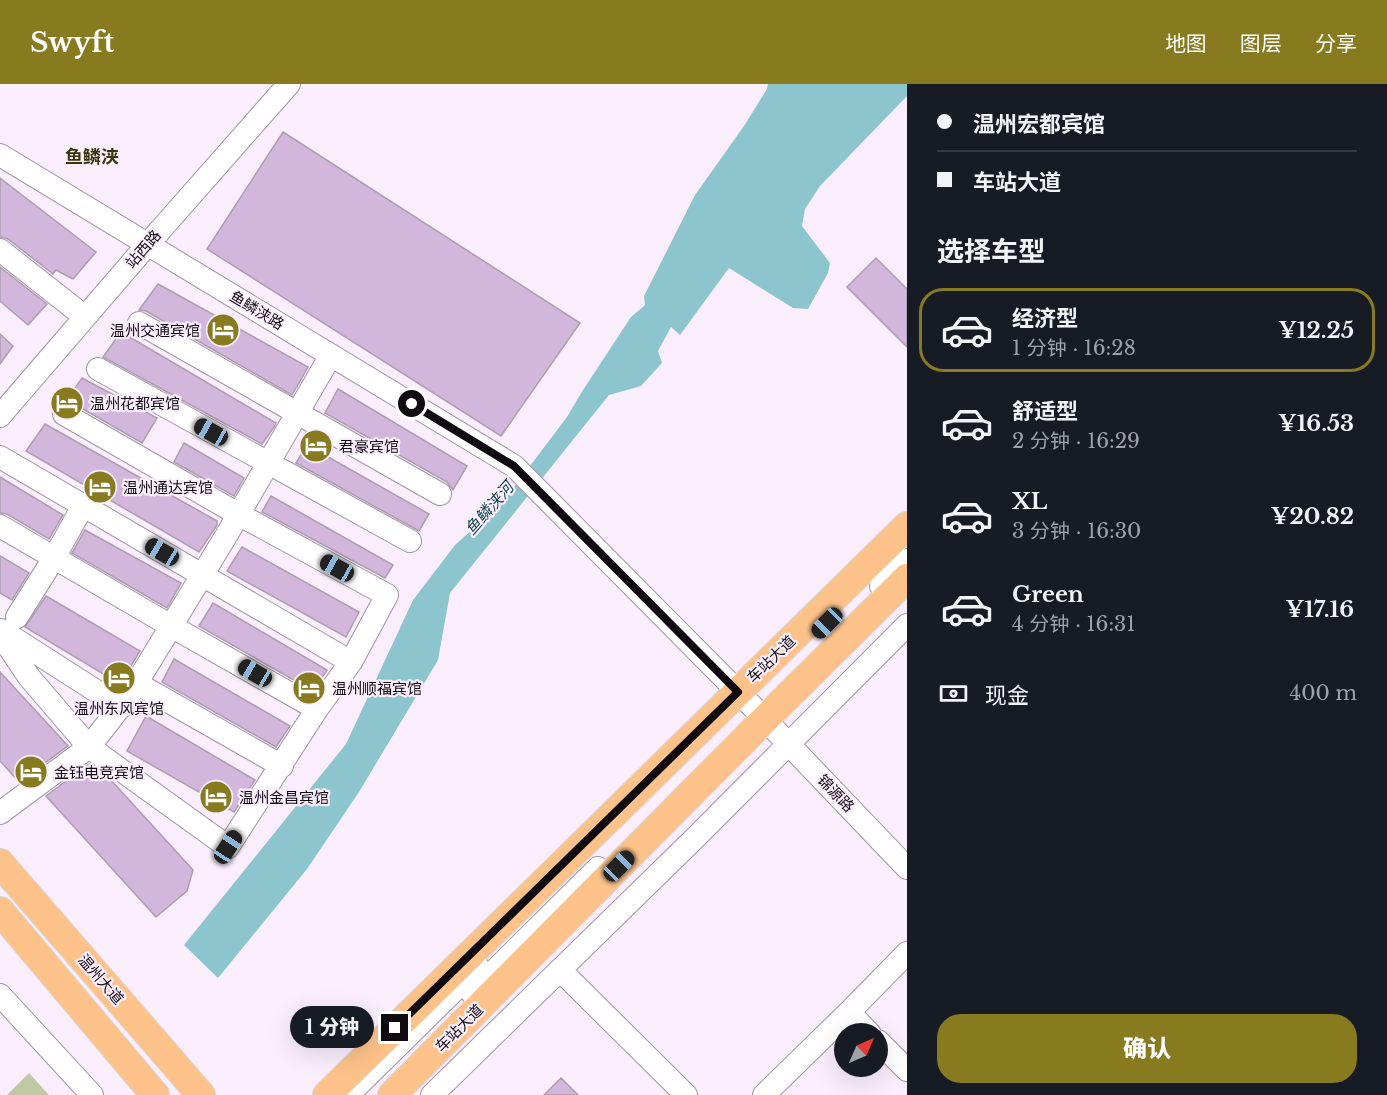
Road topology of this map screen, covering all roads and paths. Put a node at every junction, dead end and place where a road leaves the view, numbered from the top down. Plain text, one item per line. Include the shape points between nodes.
1 (289, 84) edge
2 (0, 155) edge
3 (148, 244) junction
4 (0, 250) edge
5 (85, 317) junction
6 (139, 323) dead end
7 (331, 355) junction
8 (98, 369) dead end
9 (297, 413) junction
10 (64, 414) dead end
11 (0, 416) edge
12 (0, 457) edge
13 (268, 463) junction
14 (539, 491) joint
15 (440, 494) dead end
16 (83, 506) junction
17 (238, 514) junction
18 (0, 526) edge
19 (907, 526) edge
20 (410, 541) dead end
21 (907, 545) edge
22 (54, 558) junction
23 (907, 560) edge
24 (202, 575) junction
25 (907, 578) edge
26 (9, 623) edge
27 (907, 625) edge
28 (171, 626) junction
29 (0, 634) edge
30 (351, 662) junction
31 (136, 683) junction
32 (752, 706) junction
33 (121, 707) junction
34 (317, 709) junction
35 (788, 744) junction
36 (89, 747) junction
37 (282, 766) junction
38 (0, 813) edge
39 (0, 863) edge
40 (907, 868) edge
41 (0, 911) edge
42 (907, 953) edge
43 (560, 970) junction
44 (5, 1009) edge
45 (849, 1012) junction
46 (860, 1023) edge
47 (888, 1051) edge
48 (907, 1070) edge
49 (92, 1095) edge
50 (156, 1095) edge
51 (201, 1095) edge
52 (327, 1095) edge
53 (348, 1095) edge
54 (369, 1095) edge
55 (392, 1095) edge
56 (432, 1095) edge
57 (686, 1095) edge
58 (764, 1095) edge

1 - 3 street, 站西路
2 - 3 street, 鱼鳞浃路
3 - 5 street, 站西路
3 - 7 street, 鱼鳞浃路
4 - 5 street
5 - 11 street, 站西路
6 - 9 street
7 - 9 street
7 - 14 street, 鱼鳞浃路 via 514,466
8 - 13 street
9 - 13 street
9 - 15 street
10 - 17 street
12 - 16 street
13 - 17 street
13 - 20 street
14 - 32 street, 锦源路
16 - 22 street
16 - 24 street
17 - 24 street
17 - 30 street via 387,595
18 - 22 street
19 - 32 main road, 车站大道
21 - 32 street
22 - 26 street
22 - 28 street
23 - 32 street
24 - 28 street
24 - 30 street
25 - 32 main road, 车站大道
26 - 33 street
27 - 35 street
28 - 31 street
28 - 34 street
29 - 36 street via 29,677
30 - 34 street
31 - 33 street
31 - 37 street
32 - 35 street, 锦源路
32 - 52 main road, 车站大道
32 - 53 street
32 - 54 street
32 - 55 main road, 车站大道
33 - 36 street
34 - 37 street
35 - 40 street, 锦源路
35 - 43 street
36 - 37 street via 228,847
36 - 38 street
39 - 51 main road, 温州大道
41 - 50 main road
42 - 45 street
43 - 56 street
43 - 57 street
44 - 49 street
45 - 46 street
45 - 58 street
47 - 48 street

